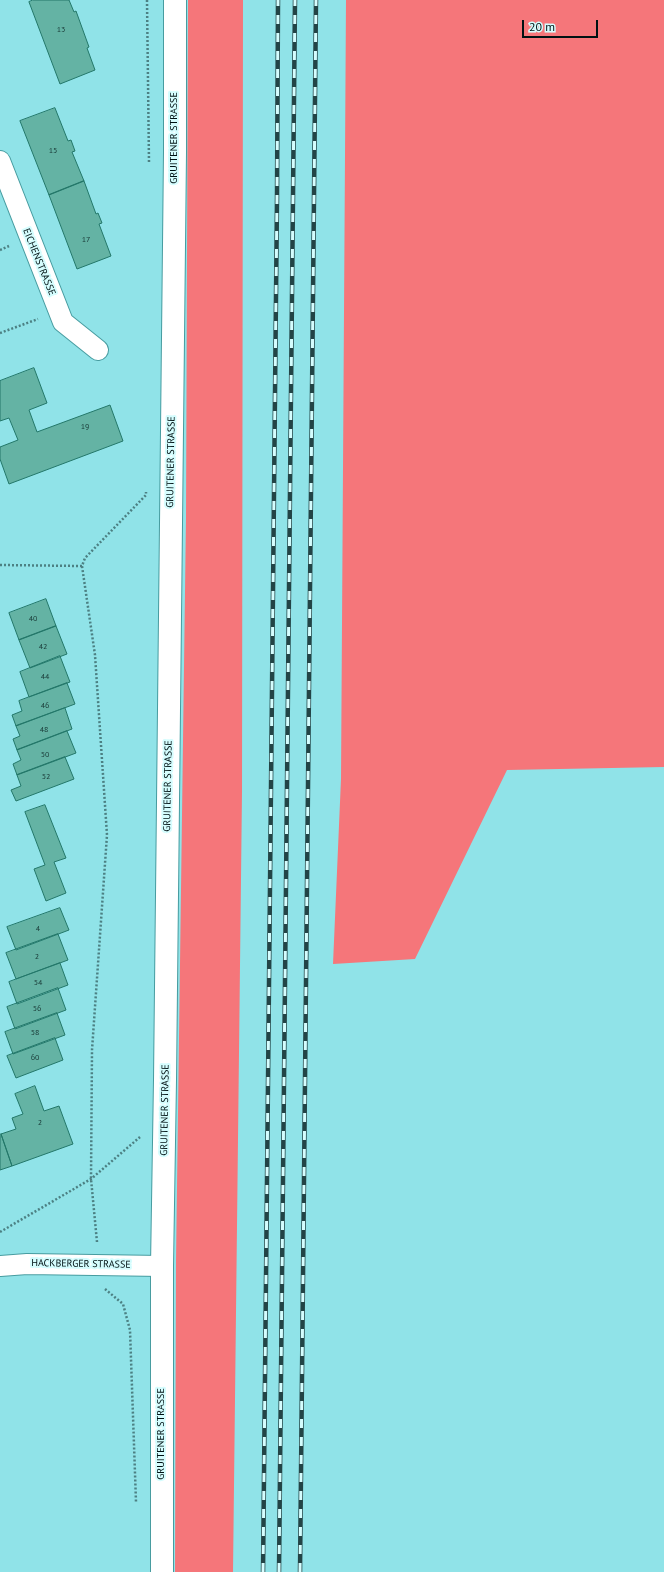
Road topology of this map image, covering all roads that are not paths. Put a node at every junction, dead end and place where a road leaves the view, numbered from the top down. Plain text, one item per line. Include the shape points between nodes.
1 (175, 0) edge
2 (0, 161) edge
3 (98, 350) dead end
4 (0, 1266) edge
5 (162, 1266) junction
6 (162, 1572) edge

1 - 5 main road, GRUITENER STRASSE
2 - 3 street, EICHENSTRASSE via 64,322
4 - 5 street, HACKBERGER STRASSE
5 - 6 main road, GRUITENER STRASSE

